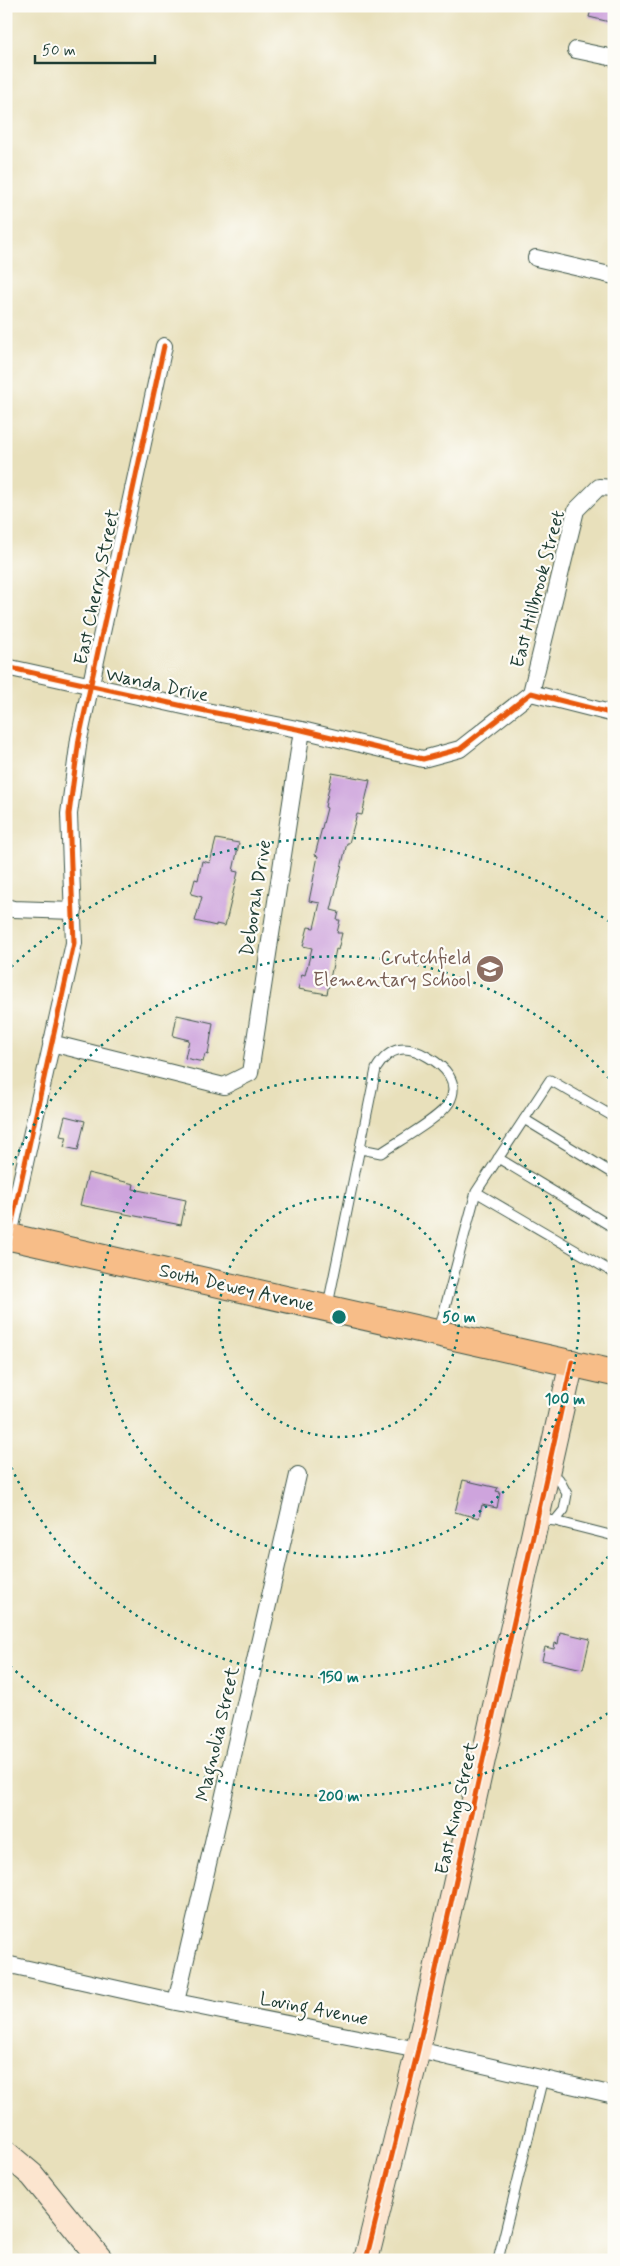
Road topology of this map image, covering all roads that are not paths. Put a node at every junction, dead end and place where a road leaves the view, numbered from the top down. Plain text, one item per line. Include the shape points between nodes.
1 (576, 50) dead end
2 (614, 58) edge
3 (536, 258) dead end
4 (614, 276) edge
5 (164, 346) dead end
6 (614, 488) edge
7 (6, 667) edge
8 (90, 687) junction
9 (531, 694) junction
10 (614, 714) edge
11 (302, 730) junction
12 (6, 907) edge
13 (74, 911) junction
14 (52, 1043) junction
15 (614, 1117) edge
16 (524, 1119) junction
17 (361, 1149) junction
18 (498, 1158) junction
19 (614, 1174) edge
20 (476, 1192) junction
21 (614, 1228) edge
22 (7, 1240) edge
23 (614, 1273) edge
24 (327, 1308) junction
25 (438, 1333) junction
26 (572, 1362) junction
27 (614, 1372) edge
28 (298, 1475) dead end
29 (546, 1520) junction
30 (614, 1536) edge
31 (6, 1964) edge
32 (176, 2002) junction
33 (418, 2050) junction
34 (543, 2078) junction
35 (614, 2094) edge
36 (6, 2153) edge
37 (101, 2260) edge
38 (366, 2260) edge
39 (498, 2260) edge

1 - 2 street
3 - 4 street
5 - 8 street, East Cherry Street
6 - 9 street, East Hillbrook Street via 599,487 576,510
7 - 8 street, Wanda Drive
8 - 11 street, Wanda Drive
8 - 13 street, East Cherry Street via 69,814
9 - 10 street
9 - 11 street, Wanda Drive via 460,748 423,759
11 - 14 street, Deborah Drive via 250,1073 224,1086
12 - 13 street
13 - 14 street, East Cherry Street via 74,943
14 - 22 street, East Cherry Street
15 - 16 lane via 550,1080
16 - 18 lane
16 - 19 lane
17 - 17 lane via 376,1068 382,1058 404,1048 415,1050 443,1066 450,1074 453,1086 450,1102 442,1112 381,1153
17 - 24 lane
18 - 20 lane
18 - 21 lane
20 - 23 lane
20 - 25 lane
22 - 24 main road, South Dewey Avenue
24 - 25 main road, South Dewey Avenue
25 - 26 main road, South Dewey Avenue
26 - 27 main road, South Dewey Avenue
26 - 29 street, East King Street via 546,1475
28 - 32 street, Magnolia Street
29 - 30 lane
29 - 33 street, East King Street
31 - 32 street, Loving Avenue
32 - 33 street, Loving Avenue
33 - 34 street, Loving Avenue
33 - 38 street, East King Street
34 - 35 street, Loving Avenue
34 - 39 lane
36 - 37 street via 32,2174

